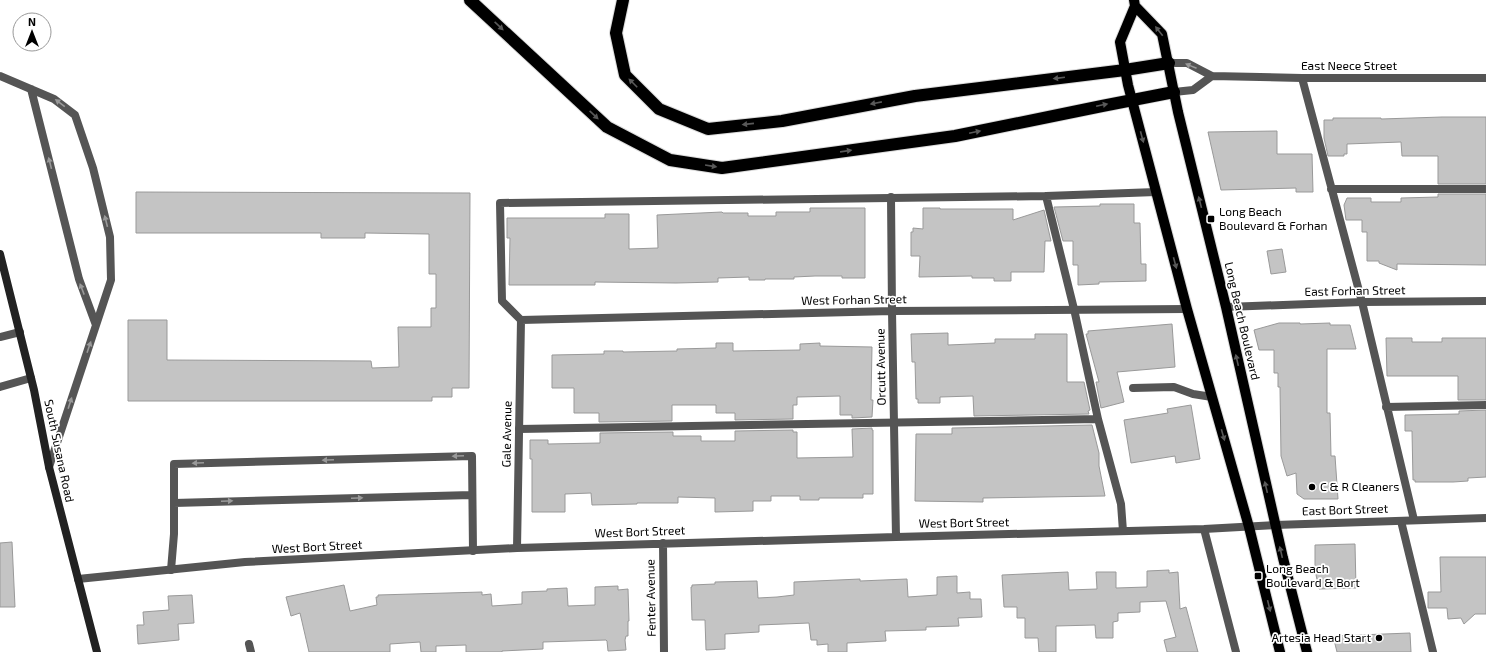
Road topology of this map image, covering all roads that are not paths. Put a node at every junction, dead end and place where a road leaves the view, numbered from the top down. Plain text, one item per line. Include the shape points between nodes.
1 (470, 0) edge
2 (623, 0) edge
3 (1135, 3) edge
4 (1169, 63) junction
5 (1125, 70) junction
6 (0, 76) edge
7 (1212, 76) junction
8 (1302, 78) junction
9 (1486, 78) edge
10 (31, 89) junction
11 (1174, 92) junction
12 (1132, 100) junction
13 (1331, 189) junction
14 (1486, 190) edge
15 (1156, 192) junction
16 (1046, 196) junction
17 (891, 197) junction
18 (0, 254) edge
19 (1486, 301) edge
20 (1362, 302) junction
21 (1226, 308) junction
22 (1074, 309) junction
23 (1187, 309) junction
24 (892, 311) junction
25 (521, 320) junction
26 (96, 325) junction
27 (20, 332) junction
28 (0, 337) edge
29 (31, 378) junction
30 (0, 387) edge
31 (1133, 388) dead end
32 (1212, 397) junction
33 (1486, 405) edge
34 (1386, 407) junction
35 (1098, 419) junction
36 (894, 422) junction
37 (519, 428) junction
38 (49, 467) junction
39 (472, 495) junction
40 (174, 503) junction
41 (1486, 518) edge
42 (1414, 520) junction
43 (1401, 521) junction
44 (1275, 524) junction
45 (1249, 527) junction
46 (1204, 529) junction
47 (1123, 531) junction
48 (896, 537) junction
49 (663, 543) junction
50 (517, 548) junction
51 (473, 551) junction
52 (171, 570) junction
53 (78, 578) junction
54 (97, 652) edge
55 (664, 652) edge
56 (1236, 652) edge
57 (1280, 652) edge
58 (1306, 652) edge
59 (1433, 652) edge

1 -> 12 highway via 607,127 670,160 722,168 955,136
5 -> 2 highway via 915,96 782,121 708,129 658,109 624,75 616,33
4 -> 3 main road, Long Beach Boulevard via 1162,34
3 - 5 main road, Long Beach Boulevard via 1120,42
4 - 5 highway
7 -> 4 street, East Neece Street via 1187,63
4 - 11 main road, Long Beach Boulevard
5 - 12 main road, Long Beach Boulevard
6 - 10 street
7 - 8 street, East Neece Street
7 - 11 street via 1193,90
8 - 9 street, East Neece Street
8 - 13 street
26 -> 10 street via 79,279
26 -> 10 street via 111,280 110,237 93,168 75,115 54,99
11 - 12 highway
21 -> 11 main road, Long Beach Boulevard
12 -> 15 main road, Long Beach Boulevard
13 - 14 street
13 - 20 street
15 - 16 street
15 -> 23 main road, Long Beach Boulevard
16 - 17 street
16 - 22 street
17 - 24 street, Orcutt Avenue
17 - 25 street via 500,203 502,301
18 - 27 street, South Susana Road
19 - 20 street, East Forhan Street
20 - 21 street, East Forhan Street
20 - 34 street
44 -> 21 main road, Long Beach Boulevard
22 - 23 street, West Forhan Street
22 - 24 street, West Forhan Street
22 - 35 street
23 - 32 main road, Long Beach Boulevard
24 - 25 street, West Forhan Street
24 - 36 street, Orcutt Avenue
25 - 37 street, Gale Avenue
38 -> 26 street
27 - 28 street
27 - 29 street, South Susana Road
29 - 30 street
29 - 38 street, South Susana Road
31 - 32 street via 1174,387
32 -> 45 main road, Long Beach Boulevard
33 - 34 street
34 - 42 street
35 - 36 street
35 - 47 street via 1121,504
36 - 37 street
36 - 48 street, Orcutt Avenue
37 - 50 street, Gale Avenue
38 - 53 street, South Susana Road
40 -> 39 street
39 -> 40 street via 472,456 174,464
39 - 51 street
40 - 52 street
41 - 42 street, East Bort Street
42 - 43 street, East Bort Street
43 - 44 street, East Bort Street
43 - 59 street
44 - 45 street, East Bort Street
58 -> 44 main road, Long Beach Boulevard
45 - 46 street, East Bort Street
45 -> 57 main road, Long Beach Boulevard
46 - 47 street, West Bort Street
46 - 56 street
47 - 48 street, West Bort Street
48 - 49 street, West Bort Street
49 - 50 street, West Bort Street
49 - 55 street, Fenter Avenue
50 - 51 street, West Bort Street
51 - 52 street, West Bort Street via 245,562
52 - 53 street, West Bort Street
53 - 54 street, South Susana Road

